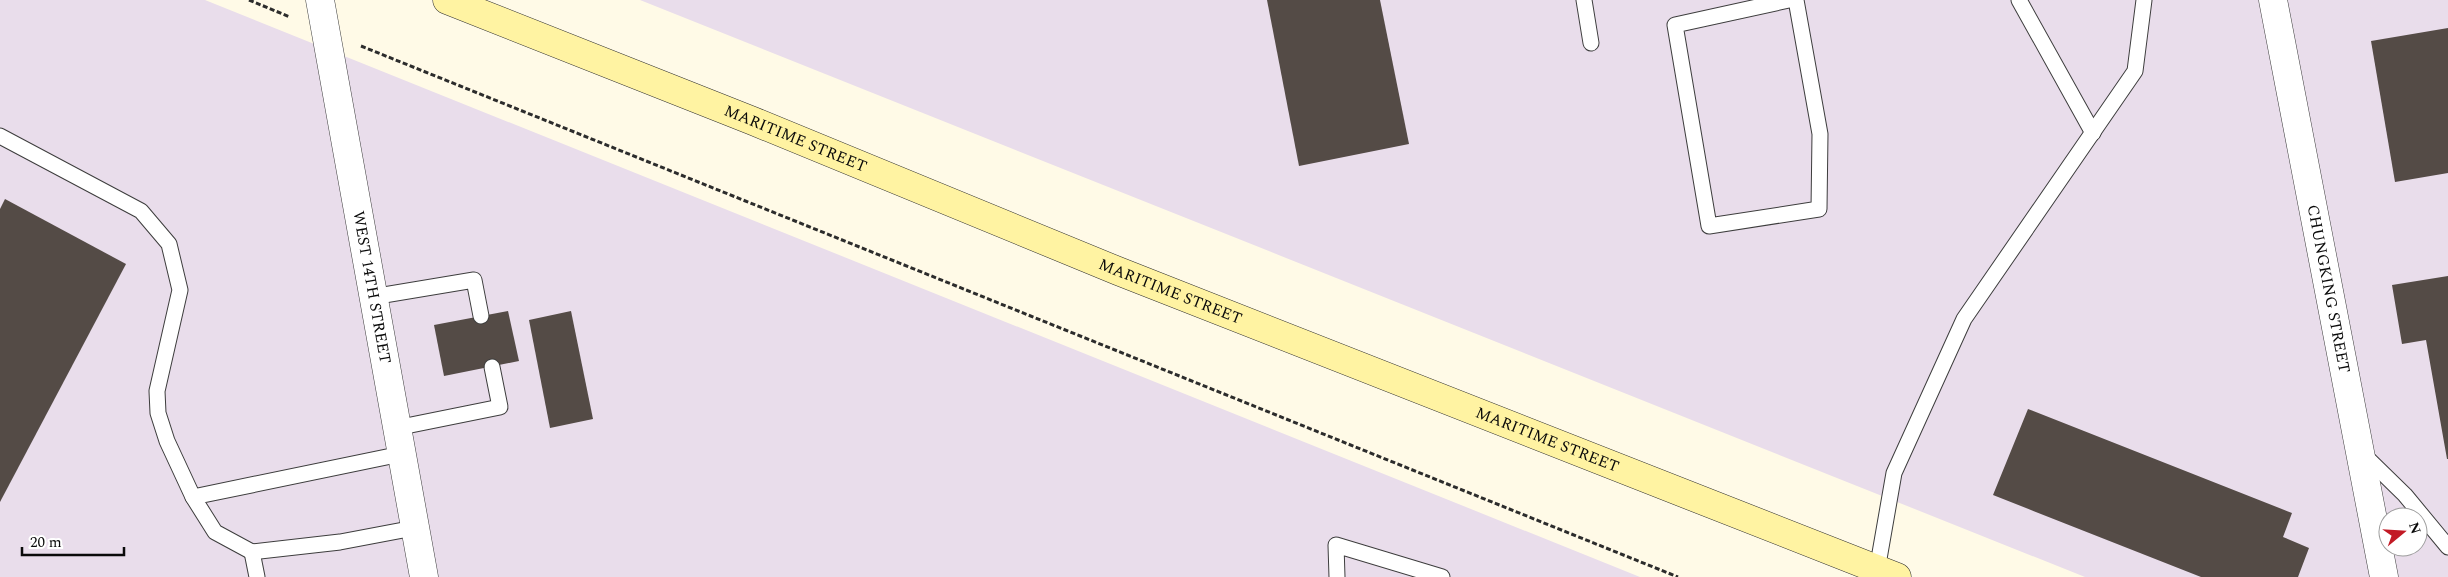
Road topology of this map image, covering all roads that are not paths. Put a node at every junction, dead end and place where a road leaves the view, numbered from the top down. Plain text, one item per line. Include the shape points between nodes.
1 (320, 0) edge
2 (446, 0) edge
3 (1584, 0) edge
4 (1790, 0) edge
5 (1796, 0) edge
6 (2019, 0) edge
7 (2144, 0) edge
8 (2273, 0) edge
9 (1591, 43) dead end
10 (2093, 133) junction
11 (0, 136) edge
12 (372, 297) junction
13 (481, 316) dead end
14 (492, 367) dead end
15 (396, 428) junction
16 (2360, 451) junction
17 (400, 454) junction
18 (194, 497) junction
19 (414, 528) junction
20 (2448, 547) edge
21 (252, 552) junction
22 (1883, 574) edge
23 (257, 577) edge
24 (424, 577) edge
25 (1337, 577) edge
26 (1442, 577) edge
27 (2384, 577) edge

1 - 12 street, WEST 14TH STREET
2 - 22 main road, MARITIME STREET via 1110,268
3 - 9 lane
4 - 5 lane via 1675,25 1709,226 1819,209 1820,134
6 - 10 lane
7 - 10 lane via 2135,71
8 - 16 street, CHUNGKING STREET
10 - 22 lane via 1964,319 1894,473
11 - 18 lane via 141,211 169,244 180,290 157,391 158,413 167,441
12 - 13 lane via 474,280
12 - 15 street, WEST 14TH STREET
14 - 15 lane via 500,407
15 - 17 street, WEST 14TH STREET
16 - 20 lane via 2405,496
16 - 27 street, CHUNGKING STREET
17 - 18 lane
17 - 19 street, WEST 14TH STREET
18 - 21 lane via 216,532
19 - 21 lane via 340,542
19 - 24 street, WEST 14TH STREET
21 - 23 lane
25 - 26 lane via 1336,544

